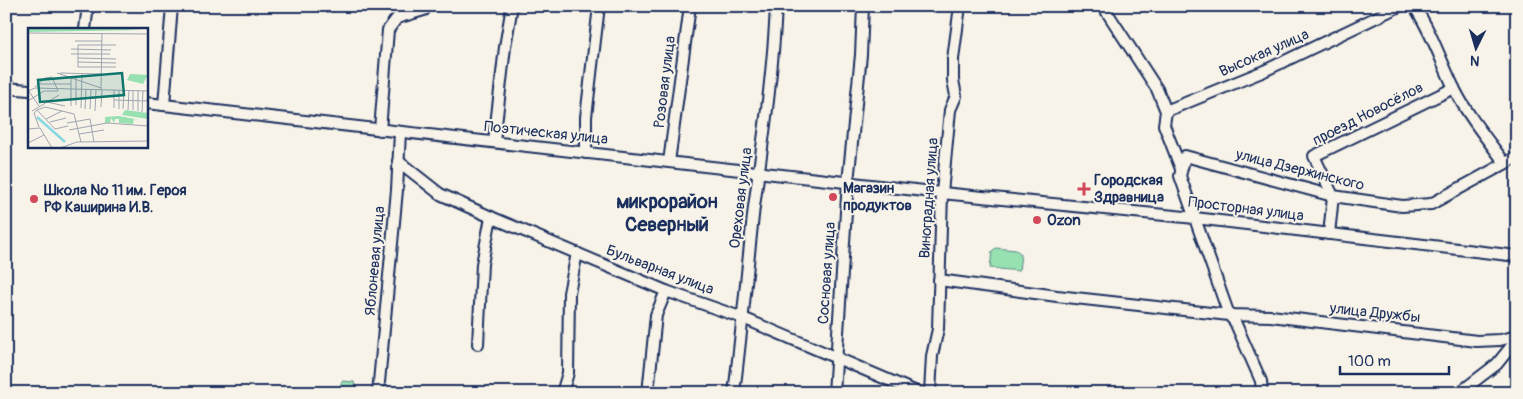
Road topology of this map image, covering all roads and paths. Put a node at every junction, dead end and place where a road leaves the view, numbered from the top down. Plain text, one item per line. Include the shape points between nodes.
1 (88, 6) edge
2 (172, 6) edge
3 (424, 6) edge
4 (512, 6) edge
5 (599, 6) edge
6 (690, 6) edge
7 (776, 6) edge
8 (863, 6) edge
9 (960, 6) edge
10 (1103, 6) edge
11 (1400, 6) edge
12 (1414, 6) edge
13 (85, 28) edge
14 (6, 88) edge
15 (1454, 88) junction
16 (28, 90) edge
17 (148, 103) edge
18 (164, 105) junction
19 (1166, 111) junction
20 (380, 130) junction
21 (400, 132) junction
22 (494, 142) junction
23 (586, 153) junction
24 (1517, 157) edge
25 (398, 161) junction
26 (669, 162) junction
27 (1505, 163) junction
28 (1181, 169) junction
29 (759, 172) junction
30 (848, 182) junction
31 (942, 193) junction
32 (1333, 196) junction
33 (490, 217) junction
34 (1195, 218) junction
35 (1329, 234) junction
36 (577, 253) junction
37 (1517, 256) edge
38 (939, 280) junction
39 (666, 291) junction
40 (1229, 315) junction
41 (743, 318) junction
42 (1517, 337) edge
43 (478, 344) dead end
44 (836, 356) junction
45 (378, 393) edge
46 (562, 393) edge
47 (648, 393) edge
48 (734, 393) edge
49 (834, 393) edge
50 (919, 393) edge
51 (930, 393) edge
52 (1262, 393) edge
53 (1459, 393) edge

1 - 13 street
2 - 18 street
3 - 20 street via 424,10 397,18 388,30
4 - 22 street
5 - 23 street via 586,117
6 - 26 street, Розовая улица
7 - 29 street, Ореховая улица
8 - 30 street, Сосновая улица
9 - 31 street, Виноградная улица via 952,80 956,96 950,110
10 - 19 street via 1157,89
11 - 19 street, Высокая улица via 1264,71
12 - 15 street
14 - 16 street
15 - 27 street via 1478,128
15 - 32 street, проезд Новосёлов via 1314,156
17 - 18 street, Поэтическая улица
18 - 20 street, Поэтическая улица
19 - 28 street via 1164,125
20 - 21 street, Поэтическая улица
21 - 22 street, Поэтическая улица
21 - 25 street, Яблоневая улица
22 - 23 street, Поэтическая улица
23 - 26 street, Поэтическая улица
24 - 27 street, улица Дзержинского
25 - 33 street, Бульварная улица via 440,194
25 - 45 street, Яблоневая улица
26 - 29 street, Поэтическая улица
27 - 32 street, улица Дзержинского via 1431,204 1402,206
28 - 32 street, улица Дзержинского via 1185,156
28 - 34 street via 1180,176
29 - 30 street, Поэтическая улица
29 - 41 street, Ореховая улица
30 - 31 street, Поэтическая улица
30 - 44 street, Сосновая улица
31 - 34 street, Просторная улица
31 - 38 street, Виноградная улица
32 - 35 street
33 - 36 street, Бульварная улица
33 - 43 street via 482,264
34 - 35 street, Просторная улица
34 - 40 street
35 - 37 street, Просторная улица
36 - 39 street, Бульварная улица
36 - 46 street via 569,293 568,373
38 - 40 street, улица Дружбы
38 - 51 street, Виноградная улица via 938,329 932,356
39 - 41 street, Бульварная улица
39 - 47 street via 656,315
40 - 42 street, улица Дружбы via 1271,316 1477,340
40 - 52 street via 1261,381
41 - 44 street, Бульварная улица
41 - 48 street, Ореховая улица
42 - 53 street via 1497,364
44 - 49 street, Сосновая улица
44 - 50 street, Бульварная улица

